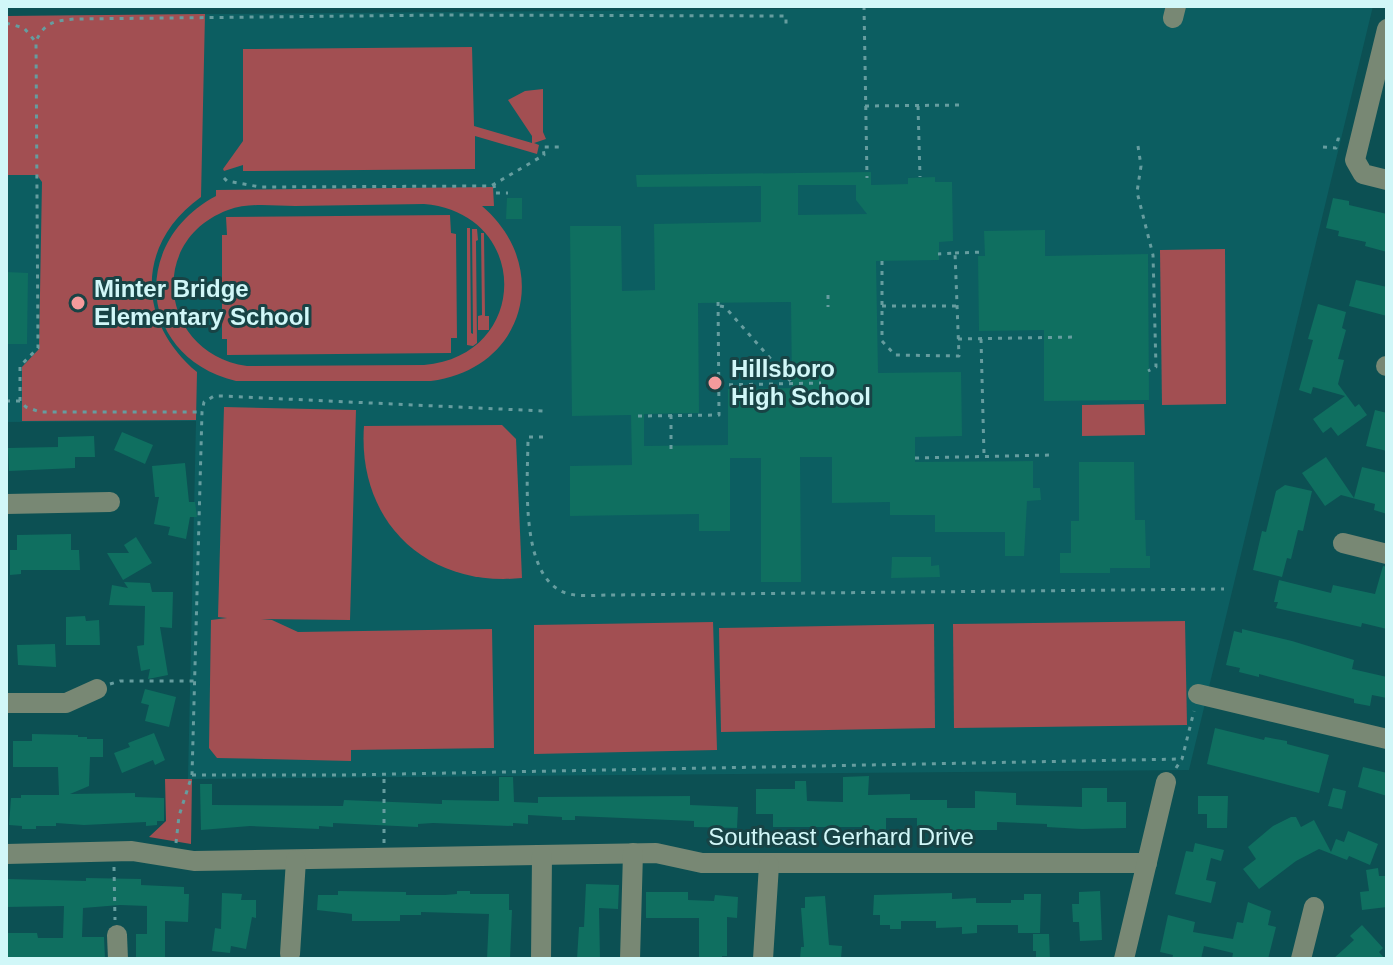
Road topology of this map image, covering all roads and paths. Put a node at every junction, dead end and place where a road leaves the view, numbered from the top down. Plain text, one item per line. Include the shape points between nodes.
1 (864, 6) edge
2 (6, 23) edge
3 (786, 26) dead end
4 (1387, 29) edge
5 (36, 41) junction
6 (964, 105) dead end
7 (865, 106) junction
8 (918, 106) junction
9 (1138, 146) dead end
10 (563, 147) dead end
11 (920, 177) dead end
12 (224, 178) dead end
13 (867, 178) dead end
14 (1387, 180) edge
15 (494, 184) junction
16 (508, 193) dead end
17 (985, 252) dead end
18 (955, 253) junction
19 (938, 254) dead end
20 (882, 261) dead end
21 (828, 295) dead end
22 (718, 296) dead end
23 (718, 306) junction
24 (882, 306) junction
25 (957, 306) junction
26 (828, 307) dead end
27 (1031, 330) dead end
28 (998, 331) dead end
29 (1076, 337) dead end
30 (998, 338) junction
31 (1031, 338) junction
32 (958, 339) junction
33 (981, 339) junction
34 (1148, 371) dead end
35 (821, 383) dead end
36 (793, 384) junction
37 (719, 385) junction
38 (6, 401) edge
39 (20, 401) junction
40 (543, 411) dead end
41 (202, 412) junction
42 (671, 415) junction
43 (638, 416) dead end
44 (543, 437) dead end
45 (671, 453) dead end
46 (1052, 455) dead end
47 (984, 456) junction
48 (915, 458) dead end
49 (110, 502) dead end
50 (6, 504) edge
51 (1343, 543) dead end
52 (1387, 554) edge
53 (1224, 589) dead end
54 (194, 681) junction
55 (97, 689) joint
56 (1207, 696) joint
57 (6, 703) edge
58 (1387, 739) edge
59 (384, 774) junction
60 (192, 775) junction
61 (1166, 782) dead end
62 (113, 852) junction
63 (633, 853) junction
64 (6, 854) edge
65 (542, 856) junction
66 (175, 858) junction
67 (384, 859) junction
68 (296, 860) junction
69 (1147, 863) junction
70 (769, 865) junction
71 (1314, 907) dead end
72 (117, 935) joint
73 (290, 954) dead end
74 (118, 959) edge
75 (541, 959) edge
76 (630, 959) edge
77 (763, 959) edge
78 (1124, 959) edge
79 (1301, 959) edge

1 - 7 path
2 - 5 path via 24,28
3 - 5 path via 786,16 74,19 43,26
4 - 14 street via 1355,160 1363,174
5 - 39 path via 38,348 20,366
6 - 8 path
7 - 8 path
7 - 13 path
8 - 11 path
9 - 34 path via 1137,192 1153,255 1156,367
10 - 15 path via 543,147 544,155
12 - 15 path via 260,187
15 - 16 path via 495,193
17 - 18 path
18 - 19 path
18 - 25 path
20 - 24 path
21 - 26 path
22 - 23 path
23 - 36 path via 725,307
23 - 37 path
24 - 25 path
24 - 32 path via 882,341 895,355 959,356
25 - 32 path
27 - 31 path
28 - 30 path
29 - 31 path
30 - 31 path
30 - 33 path
32 - 33 path
33 - 47 path
35 - 36 path
36 - 37 path
37 - 42 path via 719,415
38 - 39 path
39 - 41 path via 40,412
40 - 41 path via 214,396 204,402
41 - 54 path
42 - 43 path
42 - 45 path
44 - 53 path via 528,437 528,524 540,565 562,592
46 - 47 path
47 - 48 path
49 - 50 street
51 - 52 street
54 - 55 path via 120,681
54 - 60 path
55 - 57 street via 66,703
56 - 58 street
56 - 59 path via 1195,707 1182,759
59 - 60 path
59 - 67 path
60 - 66 path via 179,816
61 - 69 street
62 - 64 street, Southeast Gerhard Drive
62 - 66 street, Southeast Gerhard Drive
62 - 72 path
63 - 65 street, Southeast Gerhard Drive
63 - 70 street, Southeast Gerhard Drive
63 - 76 street
65 - 67 street, Southeast Gerhard Drive
65 - 75 street
66 - 68 street, Southeast Gerhard Drive
67 - 68 street, Southeast Gerhard Drive
68 - 73 street
69 - 70 street, Southeast Gerhard Drive
69 - 78 street
70 - 77 street
71 - 79 street
72 - 74 street

